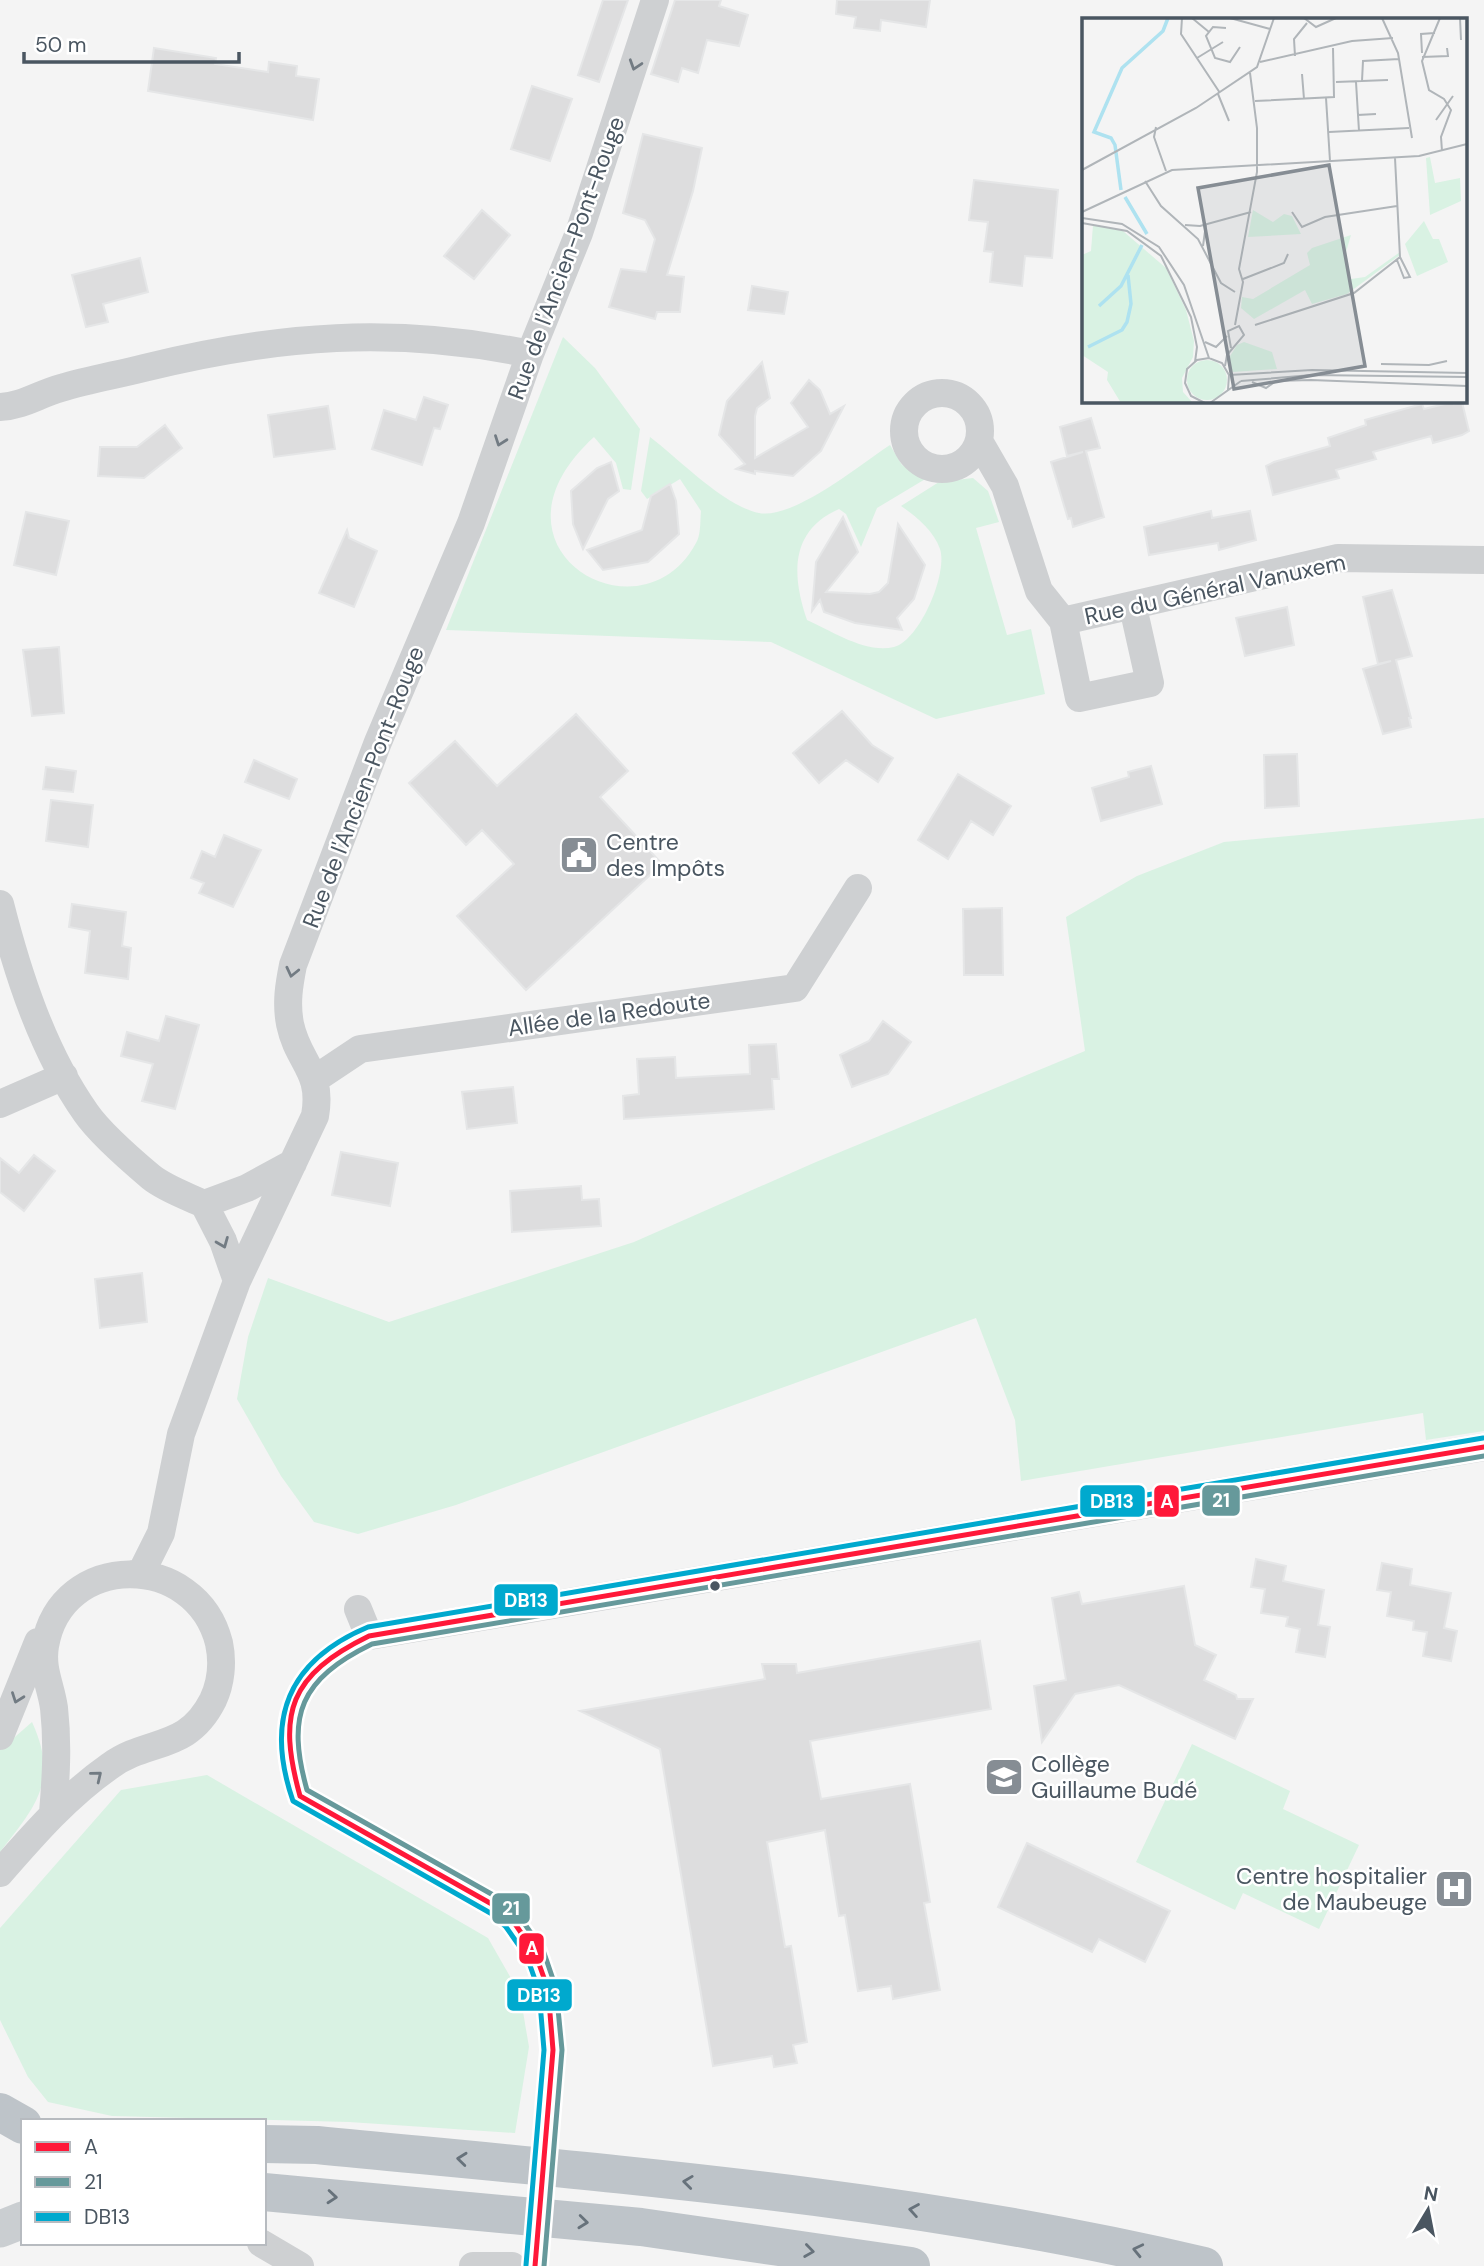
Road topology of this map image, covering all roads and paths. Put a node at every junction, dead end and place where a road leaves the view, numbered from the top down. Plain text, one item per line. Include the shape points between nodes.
1 (655, 0) edge
2 (530, 354) junction
3 (9, 407) edge
4 (0, 431) edge
5 (979, 441) dead end
6 (1484, 560) edge
7 (1133, 607) junction
8 (1063, 621) junction
9 (858, 888) dead end
10 (0, 904) edge
11 (64, 1076) junction
12 (315, 1079) junction
13 (0, 1104) edge
14 (293, 1163) junction
15 (204, 1204) junction
16 (237, 1281) junction
17 (1484, 1447) edge
18 (141, 1573) junction
19 (358, 1609) dead end
20 (56, 1617) junction
21 (0, 1736) edge
22 (53, 1813) junction
23 (0, 1872) edge
24 (0, 2112) edge
25 (21, 2123) edge
26 (266, 2144) edge
27 (266, 2192) edge
28 (21, 2221) edge
29 (0, 2230) edge
30 (264, 2245) edge
31 (300, 2266) edge
32 (473, 2266) edge
33 (512, 2266) edge
34 (911, 2266) edge
35 (1205, 2266) edge

1 -> 2 street, Rue de l'Ancien-Pont-Rouge via 579,233
2 - 3 street via 393,335 270,343 190,356
2 -> 12 street, Rue de l'Ancien-Pont-Rouge via 471,523 378,741 293,965 287,995 291,1027
3 - 4 street
5 - 8 street, Rue du Général Vanuxem via 1004,486 1039,591
6 - 7 street, Rue du Général Vanuxem via 1338,558
7 - 8 street, Rue du Général Vanuxem
7 - 8 street via 1150,684 1079,698
9 - 12 street, Allée de la Redoute via 795,988 360,1049
10 - 11 street via 11,950
11 - 13 street
11 - 15 street via 87,1115 153,1178
12 - 14 street, Rue de l'Ancien-Pont-Rouge via 315,1116
14 - 15 street
14 - 16 street, Rue de l'Ancien-Pont-Rouge
15 -> 16 street
16 - 18 street, Rue de l'Ancien-Pont-Rouge via 181,1434 161,1533
17 - 19 street via 369,1636
18 - 20 street via 92,1583 71,1597
22 -> 18 street via 126,1755 167,1744 202,1718 220,1678 221,1653 215,1630 193,1597 178,1586
20 -> 21 street via 34,1648
20 - 22 street via 45,1645 44,1665 58,1759
22 - 23 street
24 - 25 highway
35 -> 26 highway via 1126,2247 897,2208 647,2177
27 -> 34 highway via 641,2227
28 - 29 main road
30 - 31 street
32 - 33 street

